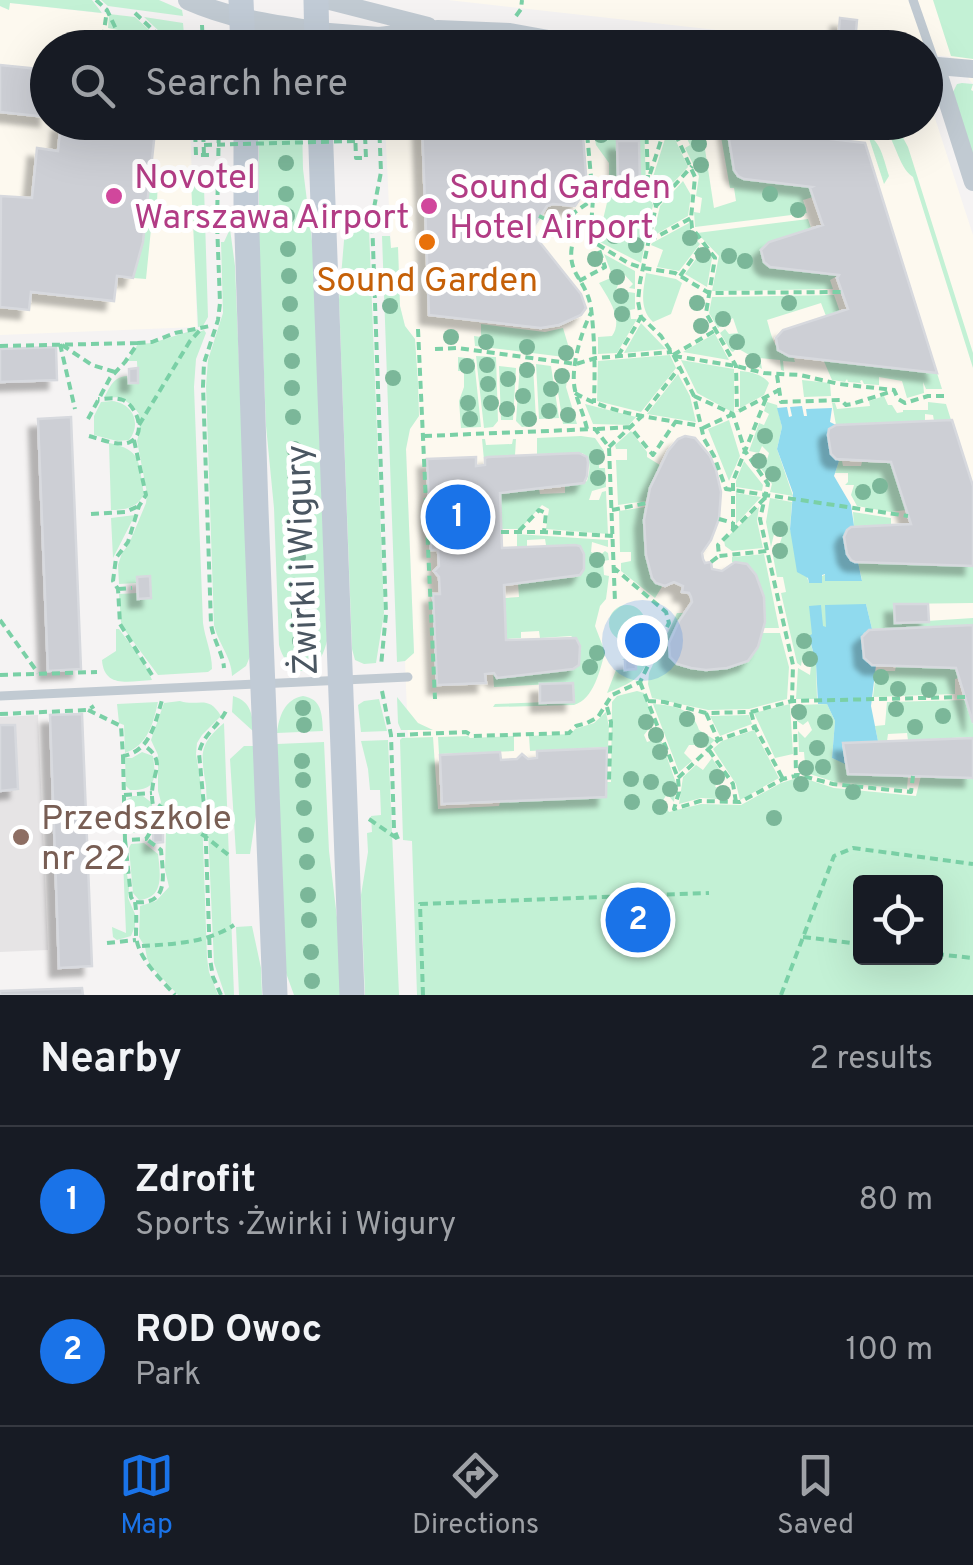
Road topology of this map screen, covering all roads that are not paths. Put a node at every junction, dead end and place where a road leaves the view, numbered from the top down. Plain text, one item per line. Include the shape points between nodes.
1 (316, 0) edge
2 (326, 0) edge
3 (913, 0) edge
4 (195, 8) edge
5 (242, 10) edge
6 (438, 29) junction
7 (294, 30) edge
8 (317, 30) edge
9 (430, 30) edge
10 (456, 30) edge
11 (921, 30) edge
12 (943, 67) edge
13 (973, 69) edge
14 (943, 99) edge
15 (246, 140) edge
16 (321, 140) edge
17 (973, 182) edge
18 (408, 676) dead end
19 (340, 681) junction
20 (263, 685) junction
21 (0, 696) edge
22 (276, 995) edge
23 (352, 995) edge

1 - 8 main road
2 - 6 street
3 - 11 lane
4 - 5 street
5 - 7 street
6 - 9 street
6 - 10 street
12 - 13 street
14 - 17 street
15 - 20 main road, Żwirki i Wigury
16 - 19 main road, Żwirki i Wigury
18 - 19 lane
19 - 20 lane
19 - 23 main road, Żwirki i Wigury
20 - 21 lane
20 - 22 main road, Żwirki i Wigury

